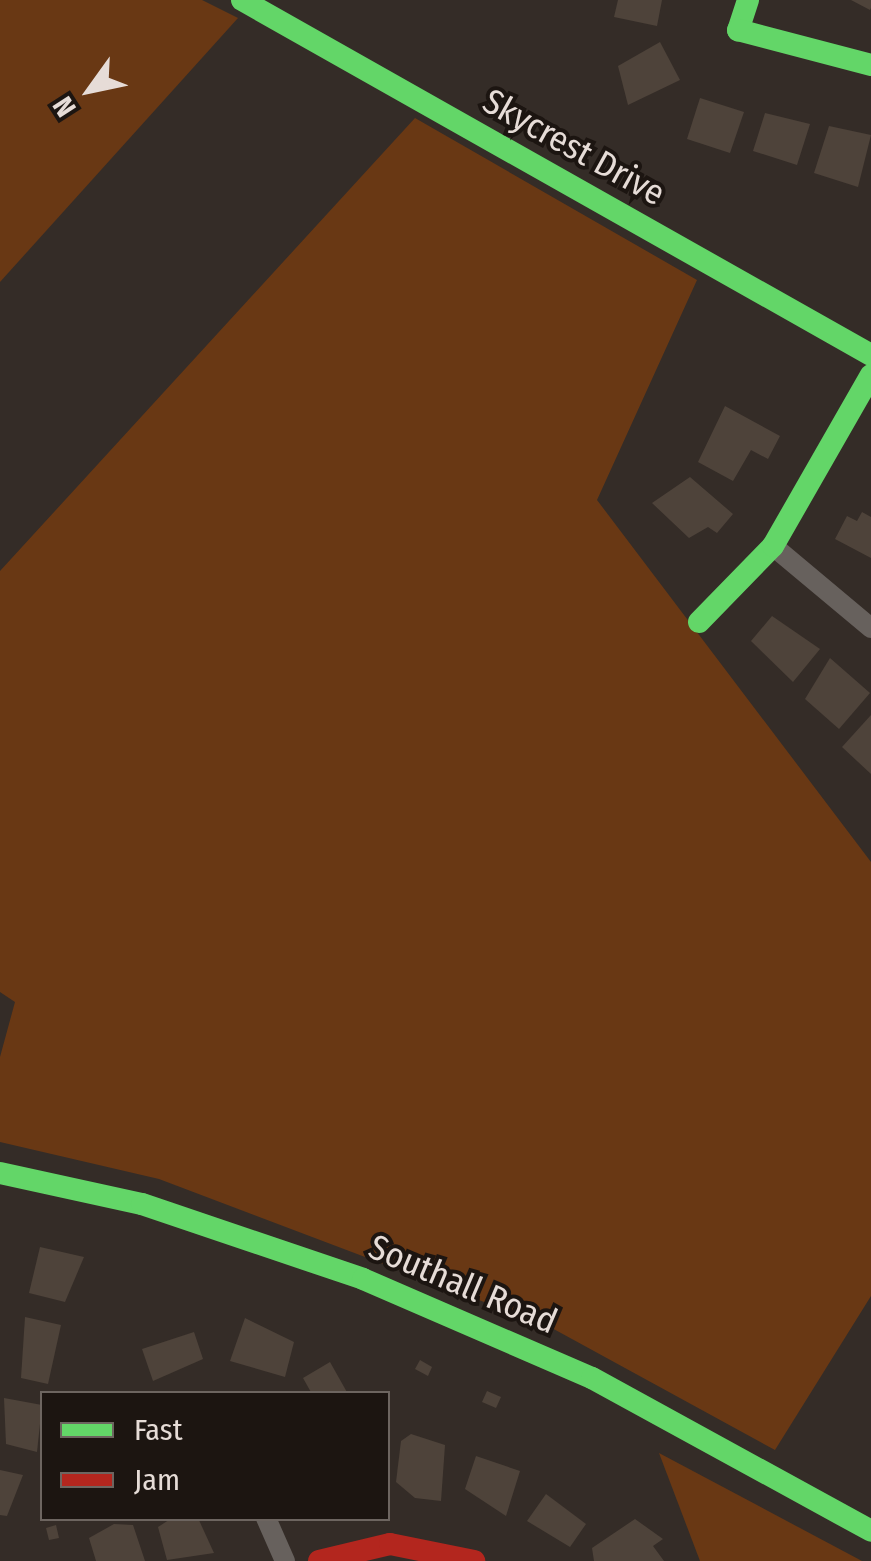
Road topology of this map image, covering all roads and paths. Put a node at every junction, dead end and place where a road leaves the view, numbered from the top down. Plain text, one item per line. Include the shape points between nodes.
1 (242, 0) edge
2 (748, 0) edge
3 (871, 65) edge
4 (871, 356) edge
5 (871, 375) edge
6 (773, 546) junction
7 (698, 622) dead end
8 (871, 628) edge
9 (0, 1173) edge
10 (267, 1521) edge
11 (871, 1531) edge
12 (285, 1561) edge
13 (319, 1561) edge
14 (474, 1561) edge

1 - 4 street, Skycrest Drive
2 - 3 street via 738,30
5 - 6 street
6 - 7 street
6 - 8 street
9 - 11 street, Southall Road via 160,1210 362,1278 592,1378
10 - 12 street
13 - 14 street via 390,1544

